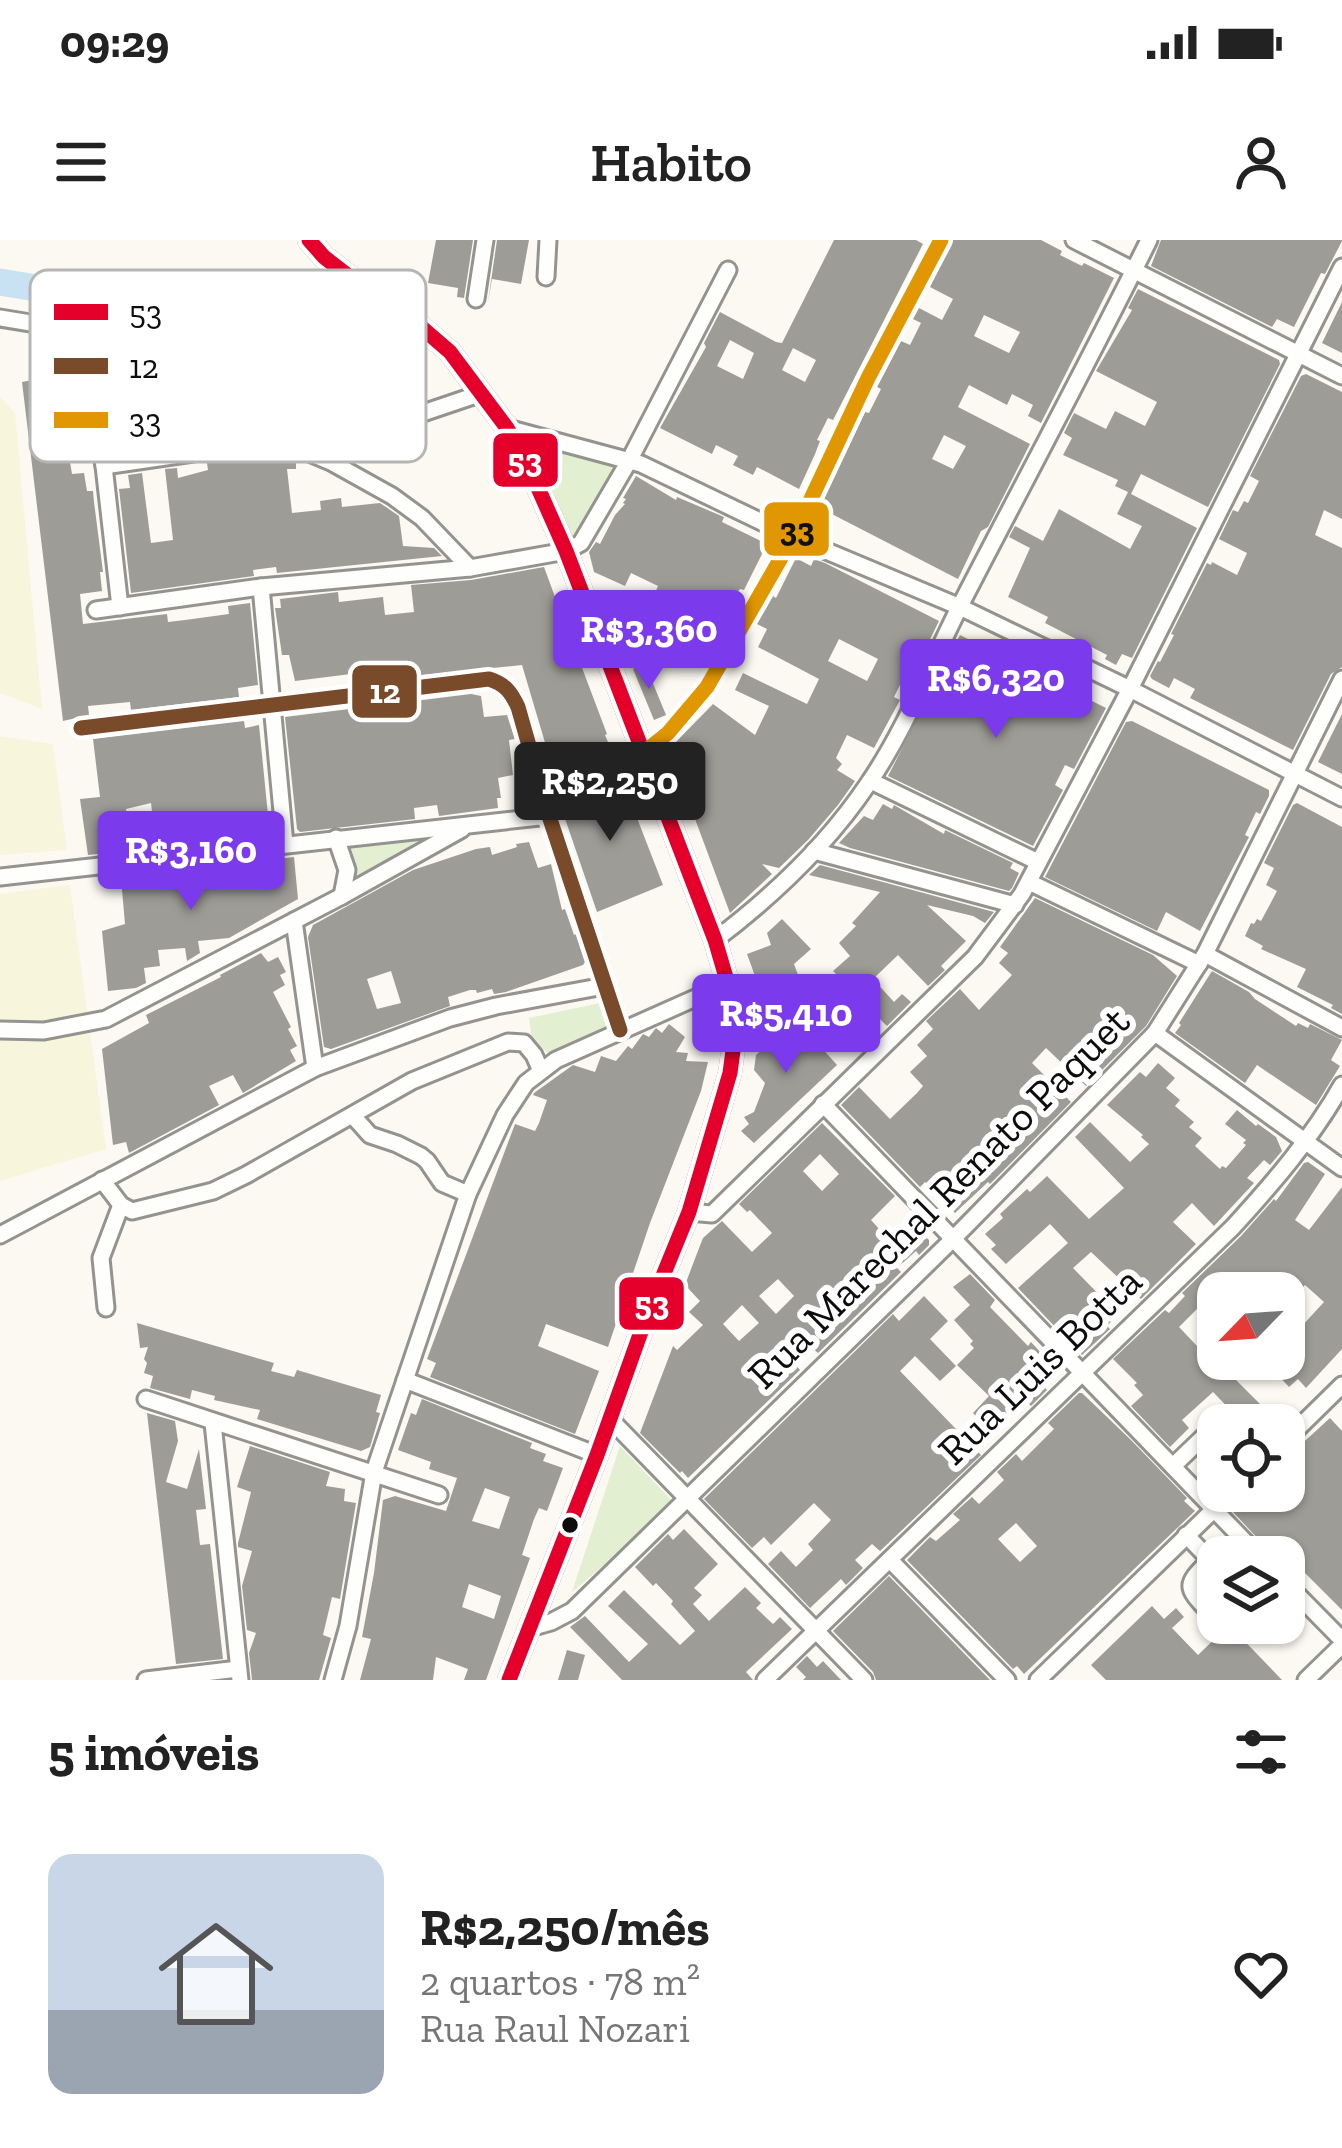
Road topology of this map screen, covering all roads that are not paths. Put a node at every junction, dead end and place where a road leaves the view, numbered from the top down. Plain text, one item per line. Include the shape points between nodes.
1 (309, 240) edge
2 (484, 240) edge
3 (548, 240) edge
4 (940, 240) edge
5 (1074, 240) edge
6 (1149, 240) edge
7 (1342, 267) edge
8 (728, 269) dead end
9 (341, 270) edge
10 (1134, 270) junction
11 (545, 277) dead end
12 (476, 299) dead end
13 (0, 318) edge
14 (30, 323) edge
15 (426, 332) edge
16 (1298, 352) junction
17 (1342, 376) edge
18 (482, 393) junction
19 (426, 412) edge
20 (507, 428) junction
21 (629, 461) junction
22 (103, 462) edge
23 (131, 462) edge
24 (332, 462) edge
25 (104, 466) junction
26 (794, 537) junction
27 (566, 551) junction
28 (470, 568) junction
29 (261, 587) junction
30 (120, 607) junction
31 (960, 607) junction
32 (96, 610) dead end
33 (1342, 679) edge
34 (1130, 689) junction
35 (274, 704) junction
36 (81, 728) dead end
37 (642, 754) junction
38 (1294, 773) junction
39 (871, 781) junction
40 (544, 792) junction
41 (1342, 798) edge
42 (549, 816) junction
43 (470, 824) junction
44 (337, 838) junction
45 (285, 844) junction
46 (814, 851) junction
47 (1038, 862) junction
48 (0, 877) edge
49 (1029, 882) junction
50 (341, 896) junction
51 (1015, 905) junction
52 (294, 921) junction
53 (715, 940) junction
54 (1202, 959) junction
55 (729, 983) junction
56 (604, 986) junction
57 (1342, 1028) edge
58 (0, 1030) edge
59 (620, 1030) junction
60 (1155, 1034) junction
61 (315, 1068) junction
62 (541, 1071) junction
63 (1342, 1085) edge
64 (823, 1103) junction
65 (353, 1116) junction
66 (1307, 1142) junction
67 (1342, 1168) edge
68 (102, 1180) junction
69 (467, 1194) junction
70 (121, 1204) junction
71 (689, 1212) junction
72 (0, 1234) edge
73 (952, 1240) junction
74 (106, 1308) dead end
75 (1082, 1371) junction
76 (405, 1379) junction
77 (1342, 1385) edge
78 (146, 1400) dead end
79 (609, 1418) junction
80 (1305, 1421) edge
81 (213, 1423) junction
82 (1197, 1442) edge
83 (597, 1455) junction
84 (1173, 1466) junction
85 (374, 1472) junction
86 (1197, 1492) edge
87 (439, 1495) dead end
88 (687, 1500) junction
89 (1210, 1512) edge
90 (1216, 1512) edge
91 (1186, 1535) junction
92 (1239, 1536) edge
93 (1197, 1546) edge
94 (890, 1560) junction
95 (1197, 1575) edge
96 (1197, 1599) edge
97 (1305, 1603) edge
98 (530, 1628) junction
99 (815, 1631) junction
100 (1342, 1642) edge
101 (239, 1675) edge
102 (146, 1680) edge
103 (333, 1680) edge
104 (509, 1680) edge
105 (765, 1680) edge
106 (864, 1680) edge
107 (1007, 1680) edge
108 (1038, 1680) edge
109 (1306, 1680) edge

1 - 9 main road
2 - 12 street
3 - 11 street
4 - 26 street
5 - 10 street
6 - 10 street
7 - 16 street
8 - 21 street
10 - 16 street
10 - 31 street
13 - 14 street
15 - 18 main road
16 - 17 street
16 - 34 street
18 - 19 street
18 - 20 main road
20 - 21 street
20 - 27 main road
21 - 26 street
21 - 27 street via 581,543
22 - 25 street
23 - 25 street
24 - 28 street via 422,518
25 - 30 street
26 - 31 street
26 - 37 street via 707,687
27 - 28 street
27 - 37 main road
28 - 29 street
29 - 30 street
29 - 35 street
30 - 32 street
31 - 34 street
31 - 39 street
33 - 38 street, Rua Marechal Renato Paquet
34 - 38 street
34 - 47 street
35 - 36 street
35 - 40 street via 500,682 511,693
35 - 45 street
37 - 40 street
37 - 53 main road
38 - 41 street
38 - 54 street, Rua Marechal Renato Paquet
39 - 46 street
39 - 47 street
40 - 42 street
42 - 43 street
42 - 56 street
43 - 44 street
43 - 50 street
44 - 45 street
44 - 50 street via 347,870
45 - 48 street
46 - 51 street
46 - 53 street
47 - 49 street
49 - 51 street
49 - 54 street
50 - 52 street
51 - 64 street via 975,957
52 - 58 street via 106,1018
52 - 61 street
53 - 55 main road
54 - 57 street
54 - 60 street, Rua Marechal Renato Paquet
55 - 59 street
55 - 71 main road via 730,1073
56 - 59 street
56 - 61 street via 450,1018
59 - 62 street
60 - 66 street
60 - 73 street, Rua Marechal Renato Paquet
61 - 68 street
62 - 65 street via 524,1043 508,1042 412,1081
62 - 69 street via 505,1115
63 - 66 street, Rua Luis Botta
64 - 71 street via 712,1214
64 - 73 street
65 - 69 street via 370,1135 421,1156 442,1183
65 - 70 street via 213,1191 131,1210
66 - 67 street
66 - 75 street, Rua Luis Botta via 1233,1227
68 - 70 street
68 - 72 street
69 - 76 street
70 - 74 street via 101,1258
71 - 79 main road
73 - 75 street
73 - 88 street, Rua Marechal Renato Paquet
75 - 84 street
75 - 94 street, Rua Luis Botta
76 - 83 street
76 - 85 street
77 - 80 street
78 - 81 street
79 - 83 main road
79 - 88 street
81 - 85 street
81 - 101 street
82 - 84 street
83 - 98 main road
84 - 86 street
85 - 87 street
85 - 103 street
88 - 98 street, Rua Marechal Renato Paquet via 572,1611
88 - 99 street
89 - 91 street
90 - 92 street
91 - 93 street
91 - 108 street
94 - 99 street, Rua Luis Botta
94 - 107 street
95 - 96 street via 1189,1586
97 - 100 street
98 - 104 main road
99 - 105 street, Rua Luis Botta
99 - 106 street
100 - 109 street
101 - 102 street

